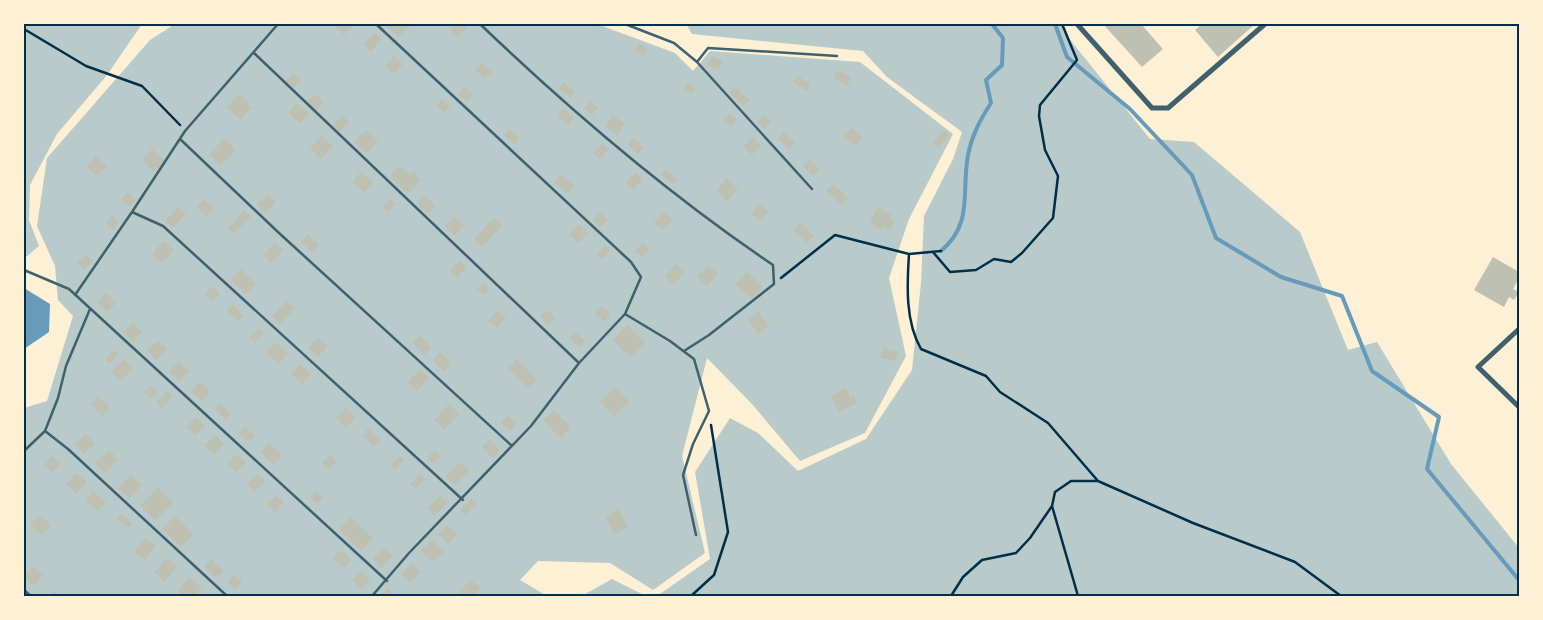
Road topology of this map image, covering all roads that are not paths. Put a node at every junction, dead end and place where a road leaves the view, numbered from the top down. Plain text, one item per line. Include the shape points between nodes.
1 (278, 24) edge
2 (376, 24) edge
3 (480, 24) edge
4 (625, 24) edge
5 (1077, 24) edge
6 (1265, 24) edge
7 (254, 53) junction
8 (837, 56) dead end
9 (697, 62) junction
10 (180, 139) junction
11 (812, 189) dead end
12 (132, 212) junction
13 (24, 270) edge
14 (75, 294) junction
15 (90, 309) junction
16 (625, 314) junction
17 (1519, 329) edge
18 (684, 351) junction
19 (579, 363) junction
20 (1519, 407) edge
21 (45, 431) junction
22 (512, 446) junction
23 (24, 451) edge
24 (462, 500) junction
25 (696, 535) dead end
26 (387, 581) junction
27 (24, 590) edge
28 (31, 596) edge
29 (227, 596) edge
30 (372, 596) edge

1 - 7 lane
2 - 16 lane via 631,262 641,276
3 - 18 lane via 649,174 711,223 773,265 774,284
4 - 9 lane via 674,43
5 - 6 street via 1152,108 1157,109 1168,108
7 - 10 lane
7 - 19 lane
8 - 9 lane via 708,48
9 - 11 lane
10 - 12 lane
10 - 22 lane
12 - 14 lane
12 - 24 lane via 163,226
13 - 14 lane
14 - 15 lane
15 - 21 lane
15 - 26 lane
16 - 18 lane
16 - 19 lane
17 - 20 street via 1478,367
18 - 25 lane via 694,359 709,411 693,444 684,475
19 - 22 lane
21 - 23 lane
21 - 29 lane
22 - 24 lane
24 - 26 lane via 409,553
26 - 30 lane
27 - 28 lane

